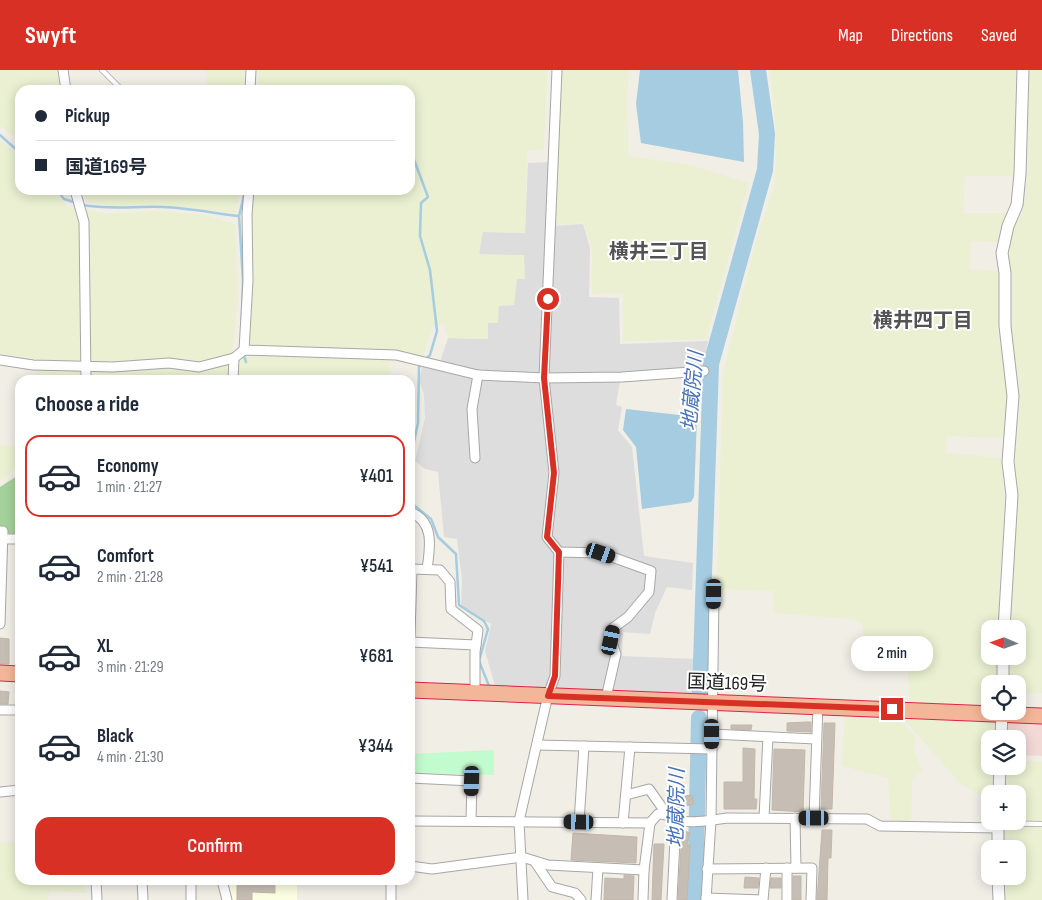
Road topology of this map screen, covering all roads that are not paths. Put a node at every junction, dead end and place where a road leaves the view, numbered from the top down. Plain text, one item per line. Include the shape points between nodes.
1 (63, 70) edge
2 (102, 70) edge
3 (251, 70) edge
4 (557, 70) edge
5 (1023, 70) edge
6 (65, 85) edge
7 (117, 85) edge
8 (250, 85) edge
9 (76, 195) edge
10 (249, 195) edge
11 (244, 350) junction
12 (234, 358) junction
13 (0, 360) edge
14 (86, 366) junction
15 (704, 371) dead end
16 (86, 375) edge
17 (233, 375) edge
18 (478, 375) junction
19 (544, 378) junction
20 (475, 458) dead end
21 (415, 516) edge
22 (1, 535) edge
23 (15, 538) edge
24 (559, 552) junction
25 (415, 569) edge
26 (428, 569) junction
27 (714, 594) dead end
28 (1005, 620) edge
29 (0, 624) edge
30 (415, 642) edge
31 (476, 645) junction
32 (0, 673) edge
33 (15, 674) edge
34 (415, 690) edge
35 (475, 692) junction
36 (548, 696) junction
37 (606, 698) junction
38 (712, 702) junction
39 (818, 705) junction
40 (0, 710) edge
41 (15, 710) edge
42 (981, 711) edge
43 (1026, 714) edge
44 (1042, 716) edge
45 (712, 734) junction
46 (768, 737) junction
47 (816, 739) junction
48 (536, 745) junction
49 (584, 746) junction
50 (630, 747) junction
51 (703, 749) junction
52 (415, 778) edge
53 (15, 790) edge
54 (0, 792) edge
55 (626, 795) junction
56 (666, 813) junction
57 (764, 818) junction
58 (795, 818) junction
59 (814, 818) junction
60 (415, 820) edge
61 (676, 820) junction
62 (702, 820) junction
63 (471, 821) junction
64 (519, 821) junction
65 (579, 822) junction
66 (623, 823) junction
67 (650, 823) junction
68 (981, 824) edge
69 (1026, 824) edge
70 (1042, 824) edge
71 (522, 857) junction
72 (535, 862) junction
73 (415, 867) edge
74 (598, 868) junction
75 (766, 868) junction
76 (792, 868) junction
77 (707, 869) junction
78 (644, 870) junction
79 (96, 885) edge
80 (142, 885) edge
81 (191, 885) edge
82 (223, 885) edge
83 (391, 885) edge
84 (998, 885) edge
85 (706, 899) edge
86 (97, 900) edge
87 (143, 900) edge
88 (192, 900) edge
89 (227, 900) edge
90 (391, 900) edge
91 (523, 900) edge
92 (581, 900) edge
93 (596, 900) edge
94 (644, 900) edge
95 (672, 900) edge
96 (755, 900) edge
97 (787, 900) edge
98 (811, 900) edge
99 (999, 900) edge

1 - 6 street
2 - 7 lane
3 - 8 street
4 - 19 street
5 - 28 street via 1020,181 1002,253 1005,326 1013,396 1008,462 1012,495
9 - 14 street via 84,222
10 - 11 street
11 - 12 street
11 - 18 street via 396,355
12 - 14 street via 199,367 169,363
12 - 17 street
13 - 14 street
14 - 16 street
15 - 19 street
18 - 19 street
18 - 20 street via 472,409
19 - 24 street via 554,473 547,537
21 - 26 street via 428,527 431,541
22 - 23 street
22 - 29 street
24 - 36 street via 555,676
24 - 37 street via 601,553 651,571 649,592 614,628 611,640 616,654
25 - 26 street
26 - 31 street via 440,570 450,582 452,609 478,630
27 - 38 street
30 - 31 street
31 - 35 street
32 - 33 highway
34 - 35 highway, 国道169号
35 - 36 highway, 国道169号
36 - 37 highway, 国道169号
36 - 48 street
37 - 38 highway, 国道169号
38 - 39 highway, 国道169号
38 - 45 street
39 - 42 highway, 国道169号
39 - 47 street
40 - 41 street
43 - 44 highway, 国道169号
45 - 46 street
45 - 51 street
46 - 47 street
46 - 57 street
47 - 59 street
48 - 49 street
48 - 64 street
49 - 50 street
49 - 65 street
50 - 51 street
50 - 55 street
51 - 62 street
52 - 63 street via 472,781
53 - 54 street
55 - 56 street via 649,789
55 - 66 street
56 - 61 street
56 - 67 street via 658,814
57 - 58 street
57 - 62 street
58 - 59 street
58 - 76 street
59 - 68 street via 867,819 880,826
60 - 63 street
61 - 62 street
61 - 95 street
62 - 77 street
63 - 64 street
64 - 65 street
64 - 71 street
65 - 66 street
66 - 67 street
67 - 78 street
69 - 70 lane
71 - 72 street
71 - 73 street via 432,869
71 - 91 street
72 - 74 street via 548,866
72 - 92 street via 552,887 575,893
74 - 78 street
74 - 93 street
75 - 76 street
75 - 77 street
75 - 96 street via 763,900
76 - 97 street
76 - 98 street via 812,868
77 - 85 street
78 - 94 street
79 - 86 street
80 - 87 street
81 - 88 street
82 - 89 street
83 - 90 street
84 - 99 street
85 - 96 street

